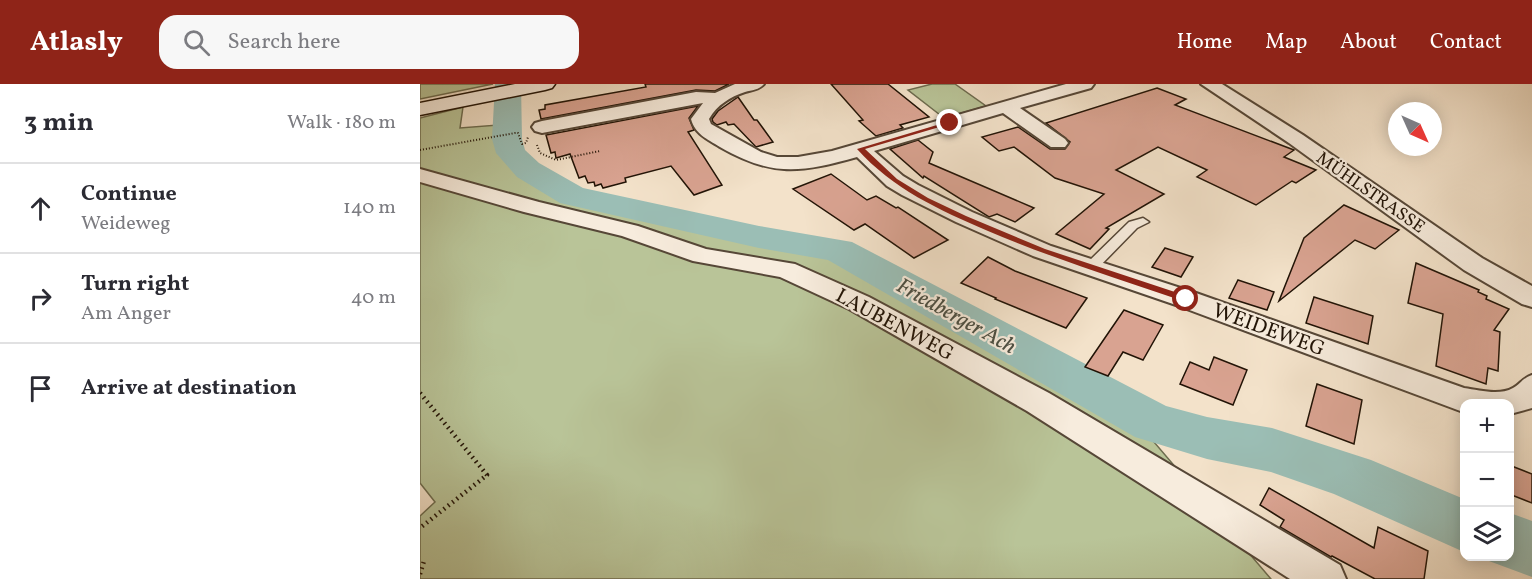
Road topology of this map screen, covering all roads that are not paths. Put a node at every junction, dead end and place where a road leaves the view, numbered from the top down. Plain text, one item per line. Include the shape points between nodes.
1 (545, 84) edge
2 (755, 84) edge
3 (1085, 84) edge
4 (1210, 84) edge
5 (718, 98) junction
6 (1006, 107) junction
7 (420, 109) edge
8 (539, 133) road end
9 (1058, 143) dead end
10 (860, 149) junction
11 (420, 175) edge
12 (1143, 222) dead end
13 (1091, 267) junction
14 (1532, 298) edge
15 (1532, 387) edge
16 (1461, 399) edge
17 (1514, 400) edge
18 (1326, 579) edge

1 - 7 main road
2 - 5 street
3 - 6 street
4 - 14 street, MÜHLSTRASSE via 1296,139 1473,264
5 - 8 street via 696,97
5 - 10 street via 700,118 705,130 741,151 775,163 806,162
6 - 9 street
6 - 10 street
10 - 13 street, WEIDEWEG via 895,181 926,200 1014,240
11 - 18 street, LAUBENWEG via 630,231 702,256 786,270 859,303 1038,402
12 - 13 lane via 1134,225
13 - 16 street, WEIDEWEG
15 - 17 street via 1524,398

